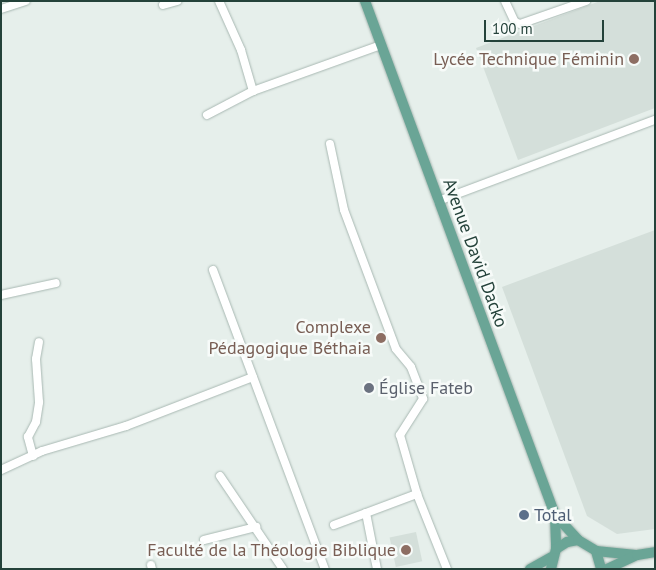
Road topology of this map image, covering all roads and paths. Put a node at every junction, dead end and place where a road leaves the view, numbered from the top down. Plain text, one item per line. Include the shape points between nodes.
1 (26, 1) edge
2 (176, 1) edge
3 (219, 1) edge
4 (365, 1) edge
5 (505, 1) edge
6 (586, 1) edge
7 (163, 5) dead end
8 (1, 9) edge
9 (381, 45) junction
10 (253, 91) junction
11 (207, 115) dead end
12 (655, 120) edge
13 (330, 144) dead end
14 (438, 201) junction
15 (213, 270) dead end
16 (56, 282) dead end
17 (1, 295) edge
18 (39, 342) dead end
19 (253, 378) junction
20 (33, 456) junction
21 (1, 470) edge
22 (220, 476) dead end
23 (417, 494) junction
24 (366, 513) junction
25 (555, 515) junction
26 (334, 525) dead end
27 (256, 527) junction
28 (204, 540) dead end
29 (578, 540) junction
30 (596, 550) junction
31 (655, 552) edge
32 (554, 553) junction
33 (637, 555) junction
34 (283, 569) edge
35 (325, 569) edge
36 (377, 569) edge
37 (447, 569) edge
38 (530, 569) edge
39 (551, 569) edge
40 (601, 569) edge
41 (607, 569) edge

1 - 8 street
2 - 7 street
3 - 10 street
4 - 9 main road, Avenue David Dacko
5 - 6 street via 515,22 520,24
9 - 10 street
9 - 14 main road, Avenue David Dacko
10 - 11 street
12 - 14 street
13 - 23 street via 346,217 396,349 410,367 423,399 400,435
14 - 25 main road, Avenue David Dacko
15 - 19 street
16 - 17 street
18 - 20 street via 36,359 40,402 36,422 28,437
19 - 20 street via 126,426
19 - 35 street
20 - 21 street
22 - 27 street
23 - 24 street
23 - 37 street
24 - 26 street
24 - 36 street
25 - 29 main road, Avenue David Dacko
25 - 32 main road, Avenue David Dacko
27 - 28 street
27 - 34 street
29 - 30 main road, Avenue David Dacko
29 - 32 main road via 567,542
30 - 33 main road
30 - 40 main road
31 - 33 main road
32 - 38 main road
32 - 39 main road, Avenue David Dacko
33 - 41 main road

